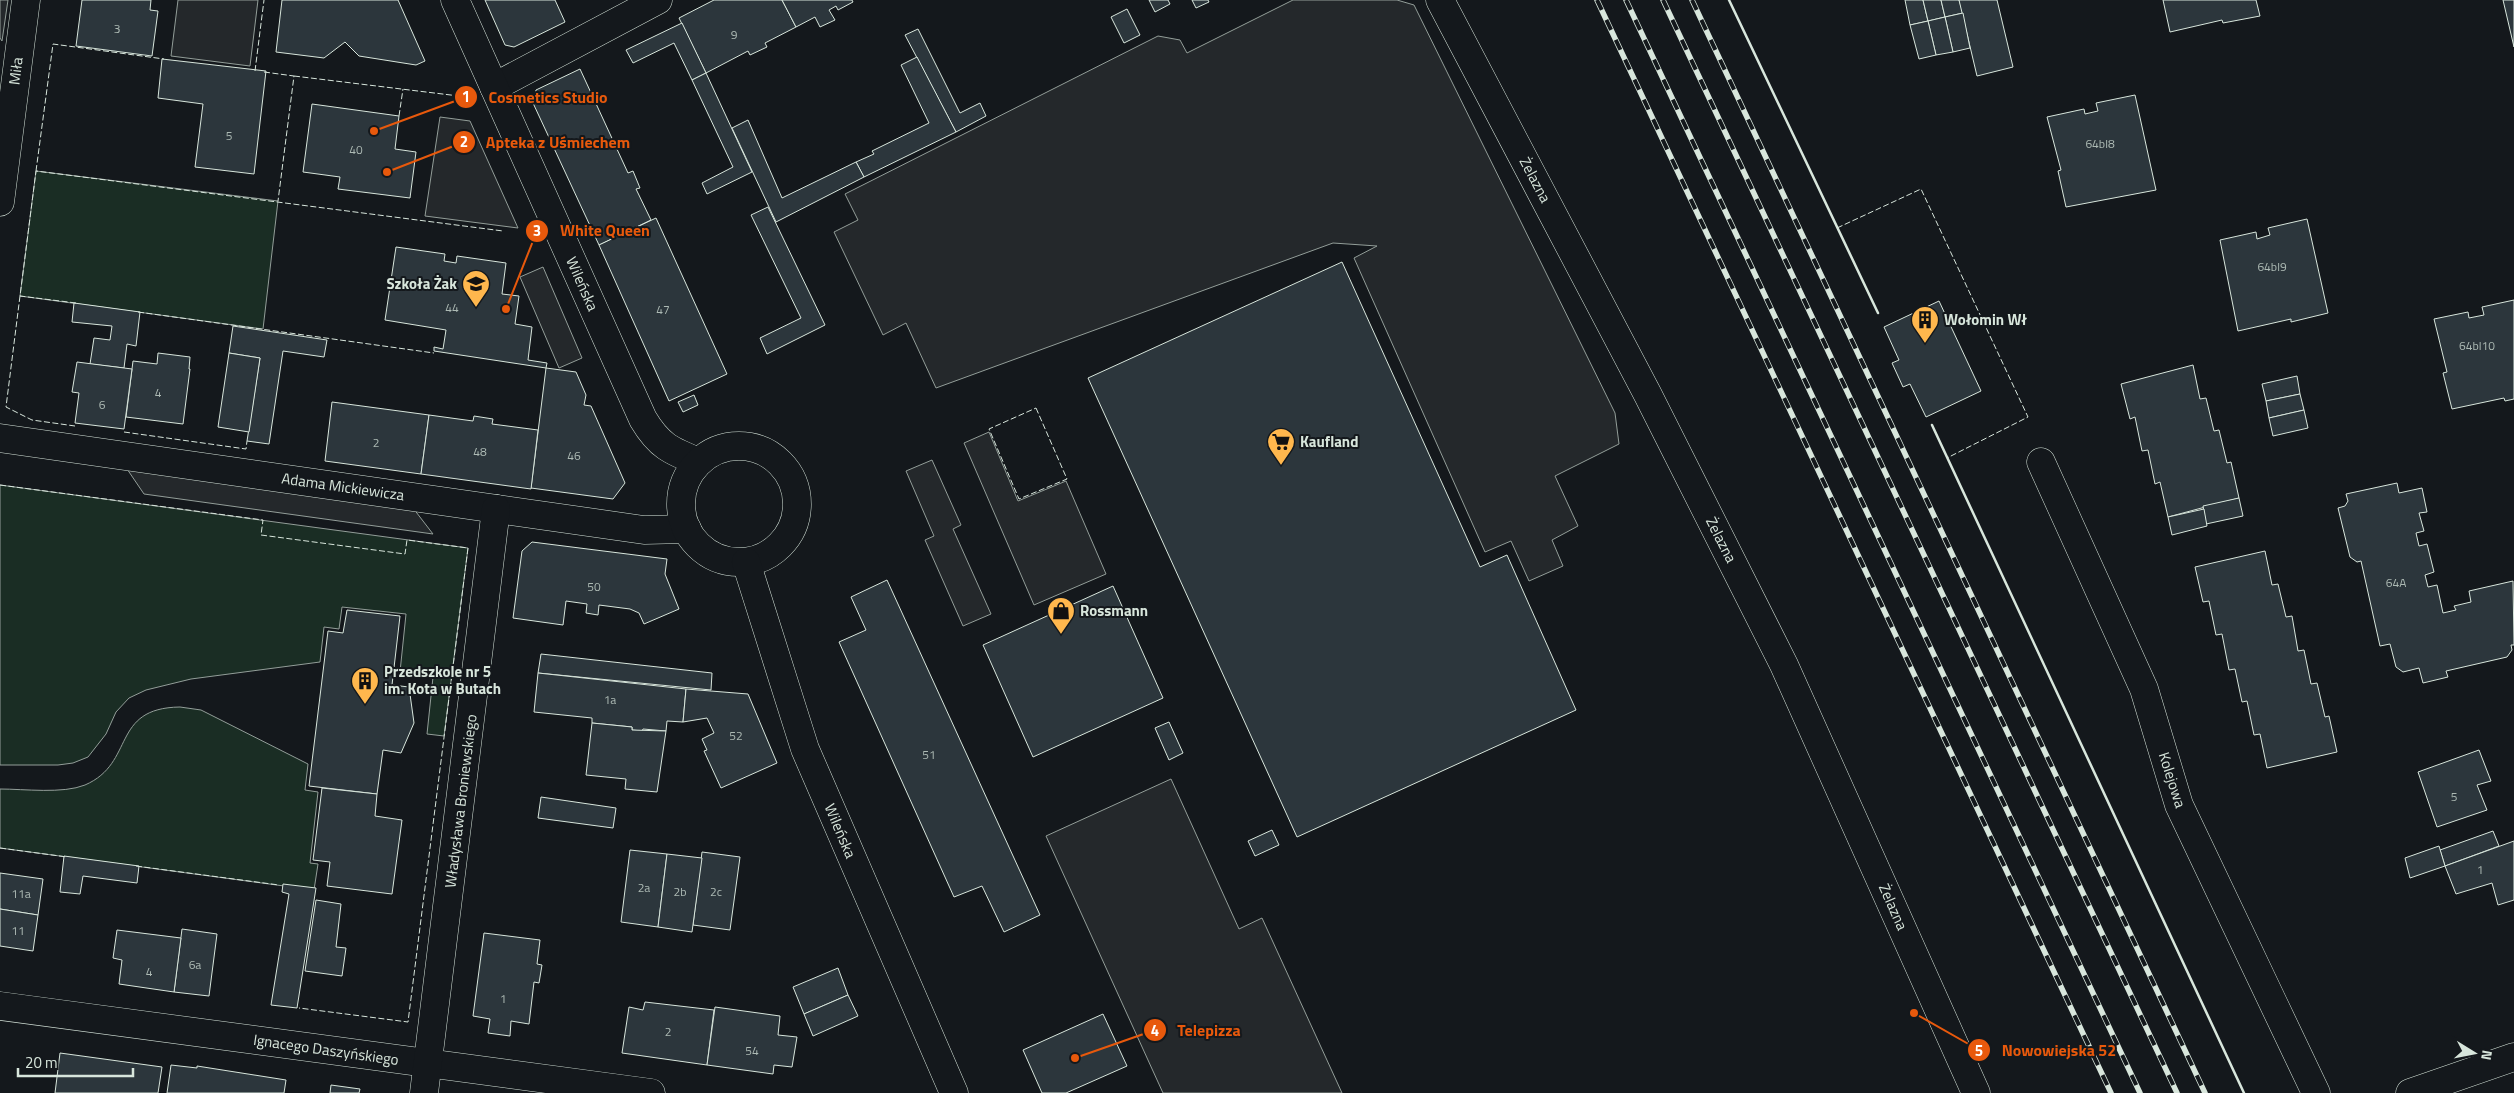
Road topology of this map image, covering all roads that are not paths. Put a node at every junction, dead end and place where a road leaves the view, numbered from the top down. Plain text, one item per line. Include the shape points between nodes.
1 (26, 0) edge
2 (455, 0) edge
3 (658, 0) edge
4 (1440, 0) edge
5 (494, 87) junction
6 (0, 202) edge
7 (0, 438) edge
8 (699, 462) junction
9 (2040, 462) dead end
10 (496, 509) junction
11 (687, 529) junction
12 (746, 562) junction
13 (0, 1006) edge
14 (2514, 1057) edge
15 (428, 1064) junction
16 (424, 1093) edge
17 (651, 1093) edge
18 (954, 1093) edge
19 (1976, 1093) edge
20 (2316, 1093) edge
21 (2410, 1093) edge

1 - 6 street, Miła
2 - 5 street, Wileńska
3 - 5 street
4 - 19 street, Żelazna via 1648,395 1784,665
5 - 8 street, Wileńska via 643,419 653,436 667,449
7 - 10 street, Adama Mickiewicza
8 - 11 street via 690,474 683,494
8 - 12 street via 719,450 742,446 772,456 791,478 798,508 794,524 775,550
9 - 20 street, Kolejowa via 2144,689 2179,805
10 - 11 street, Adama Mickiewicza via 644,530
10 - 15 street, Władysława Broniewskiego
11 - 12 street via 700,546 717,558
12 - 18 street, Wileńska via 804,749
13 - 15 street, Ignacego Daszyńskiego
14 - 21 street
15 - 16 street, Władysława Broniewskiego
15 - 17 street, Ignacego Daszyńskiego

